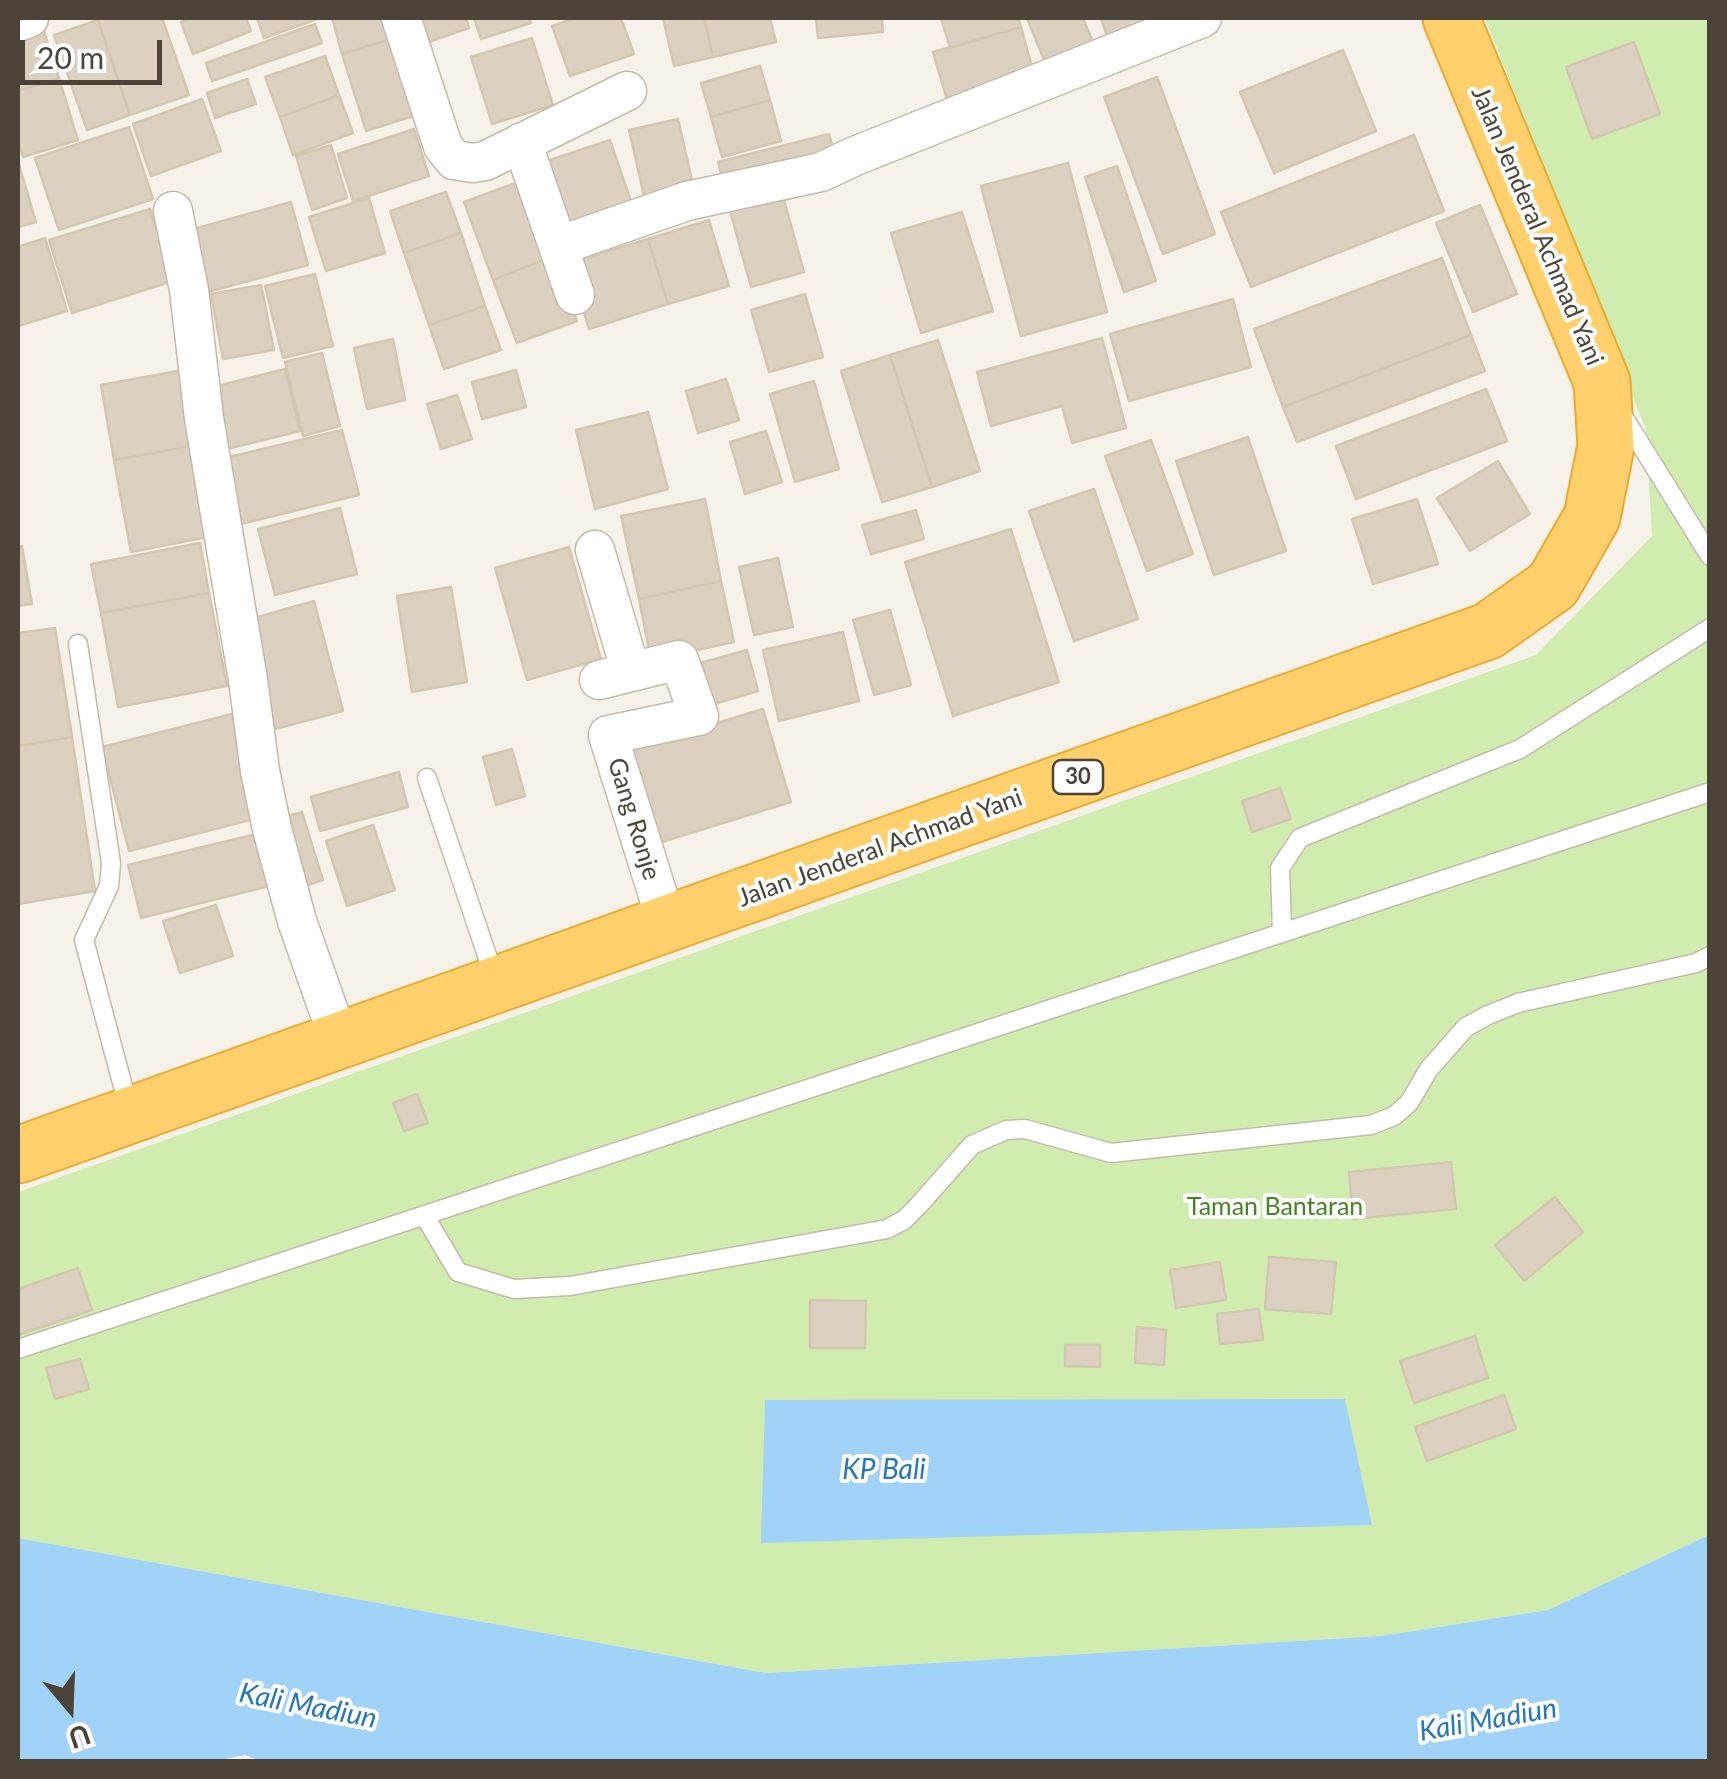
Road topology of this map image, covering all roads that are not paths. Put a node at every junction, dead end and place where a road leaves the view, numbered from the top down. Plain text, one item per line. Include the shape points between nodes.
1 (29, 18) edge
2 (402, 18) edge
3 (1202, 18) edge
4 (1451, 18) edge
5 (18, 22) edge
6 (626, 92) dead end
7 (522, 142) junction
8 (174, 211) dead end
9 (558, 246) junction
10 (575, 296) dead end
11 (1602, 382) junction
12 (595, 550) dead end
13 (1710, 556) edge
14 (1710, 628) edge
15 (78, 644) dead end
16 (428, 778) dead end
17 (1710, 792) edge
18 (667, 924) junction
19 (1282, 932) junction
20 (1710, 956) edge
21 (497, 984) junction
22 (340, 1040) junction
23 (130, 1114) junction
24 (18, 1154) edge
25 (424, 1214) junction
26 (18, 1349) edge

1 - 5 street
2 - 7 street via 443,146 454,160 486,161
3 - 9 street via 821,172 686,200
4 - 11 highway, Jalan Jenderal Achmad Yani / 30
6 - 7 street
7 - 9 street
8 - 22 street via 260,771 298,920
9 - 10 street
11 - 13 lane
11 - 18 highway, Jalan Jenderal Achmad Yani / 30 via 1606,446 1592,517 1553,586 1488,631
12 - 18 street, Gang Ronje via 615,676 679,660 699,716 608,734
14 - 19 lane via 1520,749 1300,838 1280,868
15 - 23 lane via 111,862 109,886 84,940
16 - 21 lane
17 - 19 lane
18 - 21 highway, Jalan Jenderal Achmad Yani / 30
19 - 25 lane
20 - 25 lane via 1488,1015 1466,1027 1409,1103 1371,1125 1111,1153 1025,1129 1006,1130 972,1146 904,1220 887,1229 570,1286 514,1289 458,1272
21 - 22 highway, Jalan Jenderal Achmad Yani / 30
22 - 23 highway, Jalan Jenderal Achmad Yani / 30
23 - 24 highway, Jalan Jenderal Achmad Yani / 30
25 - 26 lane

